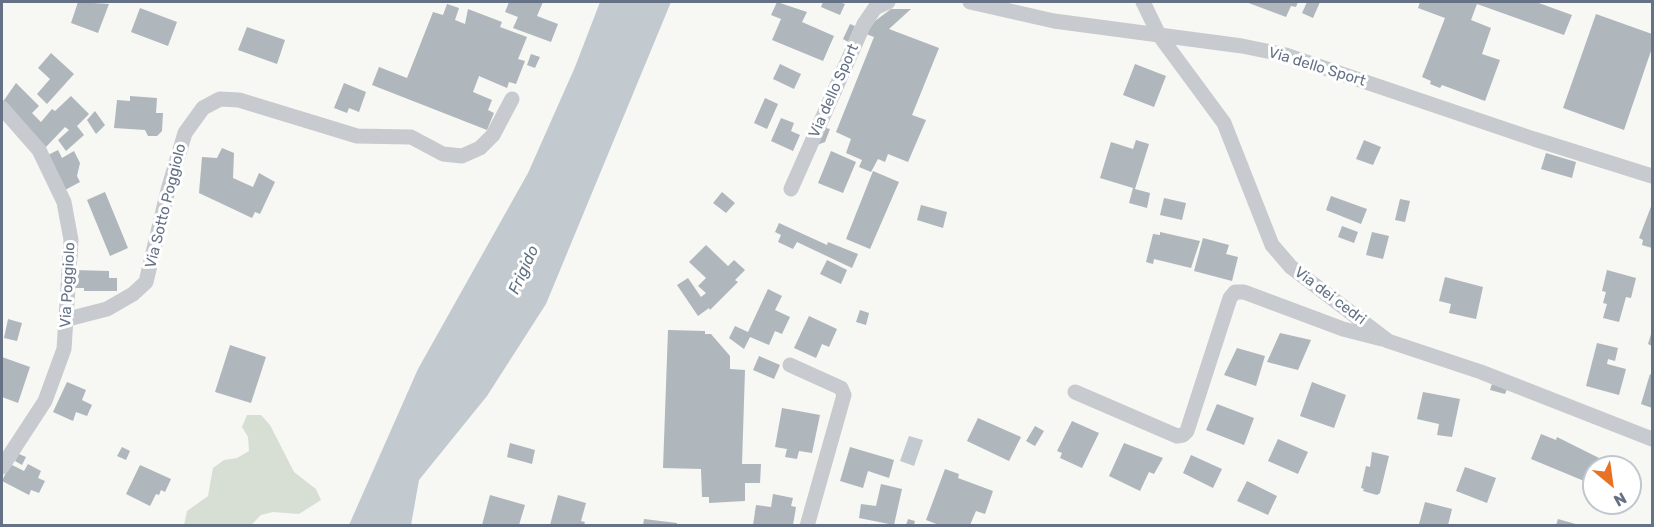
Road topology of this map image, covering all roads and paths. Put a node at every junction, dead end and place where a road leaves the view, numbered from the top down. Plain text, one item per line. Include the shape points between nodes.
1 (888, 2) edge
2 (970, 2) edge
3 (1143, 2) edge
4 (1159, 35) junction
5 (512, 99) dead end
6 (2, 108) edge
7 (1653, 176) edge
8 (791, 189) dead end
9 (68, 319) junction
10 (1388, 341) junction
11 (790, 365) dead end
12 (1075, 392) dead end
13 (1653, 439) edge
14 (2, 467) edge
15 (807, 525) edge

1 - 8 street, Via dello Sport via 875,8 864,24
2 - 4 street, Via dello Sport via 1054,21
3 - 4 street, Via dei cedri
4 - 7 street, Via dello Sport via 1286,55
4 - 10 street, Via dei cedri via 1224,123 1272,245 1291,267
5 - 9 street, Via Sotto Poggiolo via 493,135 480,148 462,156 443,154 411,137 357,136 239,100 220,99 203,108 185,133 146,282 107,309
6 - 9 street, Via Poggiolo via 39,150 64,202 71,240
9 - 14 street, Via Poggiolo via 64,349 45,401
10 - 12 street via 1235,292 1183,435 1176,436
10 - 13 street, Via dei cedri via 1481,372
11 - 15 street via 841,387 844,395

